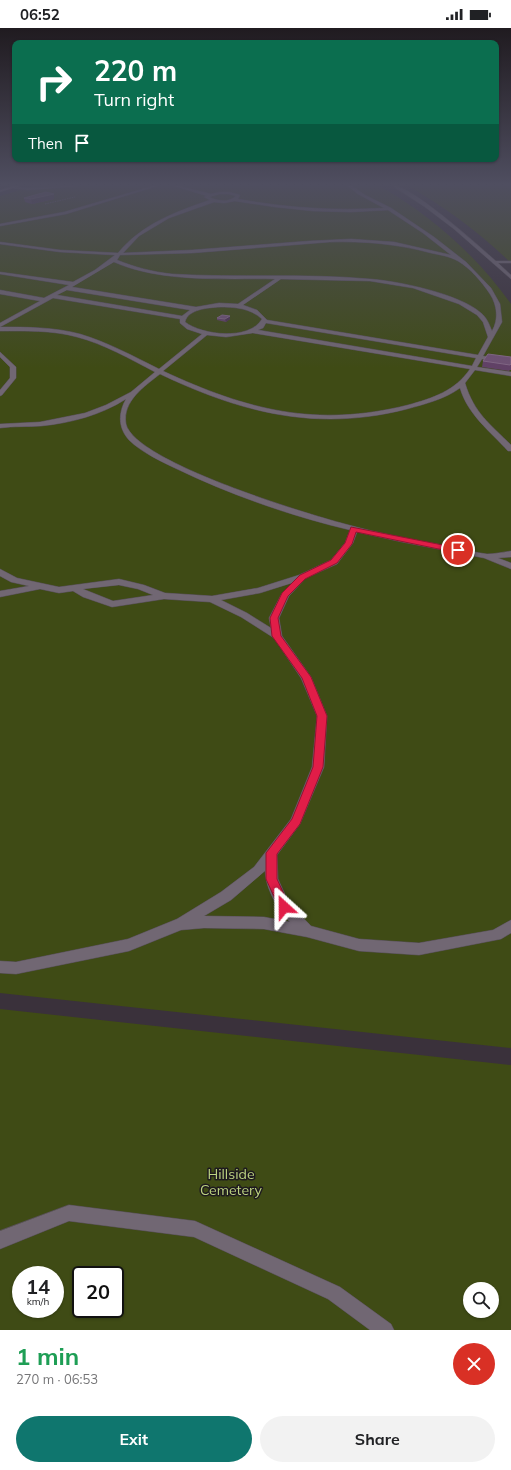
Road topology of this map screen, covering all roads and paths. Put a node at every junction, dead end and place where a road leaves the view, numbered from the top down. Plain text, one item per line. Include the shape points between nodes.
1 (24, 247) edge
2 (125, 247) edge
3 (250, 247) edge
4 (414, 247) edge
5 (445, 247) edge
6 (477, 247) edge
7 (120, 254) junction
8 (460, 259) junction
9 (114, 260) junction
10 (495, 262) junction
11 (511, 262) edge
12 (132, 268) junction
13 (97, 271) junction
14 (0, 273) edge
15 (280, 278) junction
16 (511, 278) edge
17 (74, 284) junction
18 (67, 288) junction
19 (0, 292) edge
20 (52, 296) junction
21 (46, 300) junction
22 (240, 306) junction
23 (196, 309) junction
24 (14, 317) junction
25 (183, 318) junction
26 (265, 321) junction
27 (0, 325) edge
28 (0, 329) edge
29 (30, 329) junction
30 (253, 330) junction
31 (205, 334) junction
32 (491, 337) junction
33 (0, 354) edge
34 (479, 357) junction
35 (511, 362) edge
36 (474, 367) junction
37 (160, 372) junction
38 (511, 374) edge
39 (462, 383) junction
40 (134, 392) junction
41 (0, 394) edge
42 (2, 418) dead end
43 (16, 423) junction
44 (0, 426) edge
45 (511, 449) edge
46 (354, 529) junction
47 (511, 554) edge
48 (486, 556) junction
49 (511, 566) edge
50 (0, 572) edge
51 (302, 577) junction
52 (42, 586) junction
53 (74, 588) junction
54 (0, 594) edge
55 (164, 596) junction
56 (212, 599) junction
57 (277, 636) junction
58 (271, 853) junction
59 (180, 924) junction
60 (511, 926) edge
61 (307, 931) junction
62 (0, 967) edge
63 (0, 1240) edge
64 (385, 1330) edge

1 - 7 street
2 - 7 street
3 - 7 street
4 - 8 street
5 - 8 street
6 - 10 street
7 - 9 street
8 - 32 street via 488,287 496,300 498,325
9 - 12 street
9 - 13 street
10 - 11 street
10 - 16 street
12 - 13 street
12 - 15 street via 171,275
13 - 17 street
14 - 17 street
15 - 22 street
15 - 32 street via 370,280 414,287 461,303 479,314 486,322
17 - 18 street
18 - 20 street
18 - 23 street
19 - 21 street
20 - 21 street
20 - 25 street
21 - 24 street
22 - 23 street via 219,305
22 - 26 street via 259,312
23 - 25 street
24 - 27 street
24 - 29 street via 18,325
25 - 31 street via 185,327
26 - 30 street via 261,327
26 - 34 street
28 - 29 street
29 - 37 street via 75,335 104,344
30 - 31 street via 228,335
30 - 36 street
31 - 37 street
32 - 34 street
33 - 41 street via 14,367 13,378
34 - 35 street
34 - 36 street
36 - 38 street
36 - 39 street
37 - 39 street via 218,397 257,410 302,417 353,417 399,410 443,396
37 - 40 street
39 - 45 street via 465,398 477,416
40 - 43 street via 112,406 91,414 38,424
40 - 46 street via 124,408 123,424 132,439 158,457 206,480 279,507
42 - 43 street
43 - 44 street
46 - 48 street
46 - 51 street via 349,544 334,562
47 - 48 street
48 - 49 street
50 - 52 street via 14,580
51 - 56 street via 260,590
51 - 57 street via 285,595 274,618
52 - 53 street via 59,590
52 - 54 street
53 - 55 street via 119,582
53 - 55 street via 112,604
55 - 56 street
56 - 57 street
57 - 58 street via 306,677 322,716 318,767 296,821
58 - 59 street via 258,871 226,896
58 - 61 street via 272,879 284,907
59 - 61 street via 264,924
59 - 62 street via 129,945 16,968
60 - 61 street via 496,935 419,949 359,945
63 - 64 street via 69,1213 195,1229 334,1293

